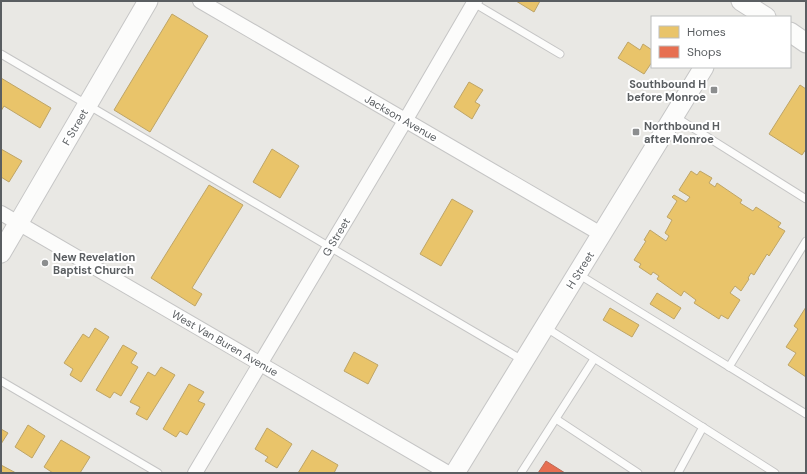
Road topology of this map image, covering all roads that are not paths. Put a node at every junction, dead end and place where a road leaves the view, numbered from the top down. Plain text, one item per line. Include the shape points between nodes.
1 (148, 1) edge
2 (200, 1) edge
3 (473, 2) edge
4 (741, 5) edge
5 (764, 16) edge
6 (791, 33) edge
7 (806, 43) edge
8 (1, 54) edge
9 (560, 54) dead end
10 (703, 68) edge
11 (88, 105) junction
12 (674, 116) junction
13 (405, 121) junction
14 (806, 199) edge
15 (1, 213) edge
16 (18, 223) junction
17 (602, 234) junction
18 (806, 241) edge
19 (330, 247) junction
20 (1, 253) edge
21 (577, 274) junction
22 (545, 327) junction
23 (594, 358) junction
24 (524, 361) junction
25 (260, 363) junction
26 (729, 367) junction
27 (1, 381) edge
28 (806, 414) edge
29 (556, 419) junction
30 (703, 427) junction
31 (158, 473) edge
32 (194, 473) edge
33 (448, 473) edge
34 (455, 473) edge
35 (521, 473) edge
36 (638, 473) edge
37 (678, 473) edge
38 (775, 473) edge

1 - 11 street, F Street
2 - 13 street, Jackson Avenue
3 - 9 lane
3 - 13 street, G Street
4 - 5 street
6 - 7 street
8 - 11 lane
10 - 12 street, H Street
11 - 16 street, F Street
11 - 19 lane
12 - 14 lane
12 - 17 street, H Street
13 - 17 street, Jackson Avenue
13 - 19 street, G Street
15 - 16 street, West Van Buren Avenue
16 - 20 street, F Street
16 - 25 street, West Van Buren Avenue
17 - 21 street, H Street
18 - 26 lane
19 - 24 lane
19 - 25 street, G Street
21 - 22 street, H Street
21 - 26 lane
22 - 23 lane
22 - 24 street, H Street
23 - 29 lane
23 - 30 lane
24 - 34 street, H Street
25 - 32 street, G Street
25 - 33 street, West Van Buren Avenue
26 - 28 lane
27 - 31 lane
29 - 35 lane
29 - 36 lane
30 - 37 lane
30 - 38 lane

